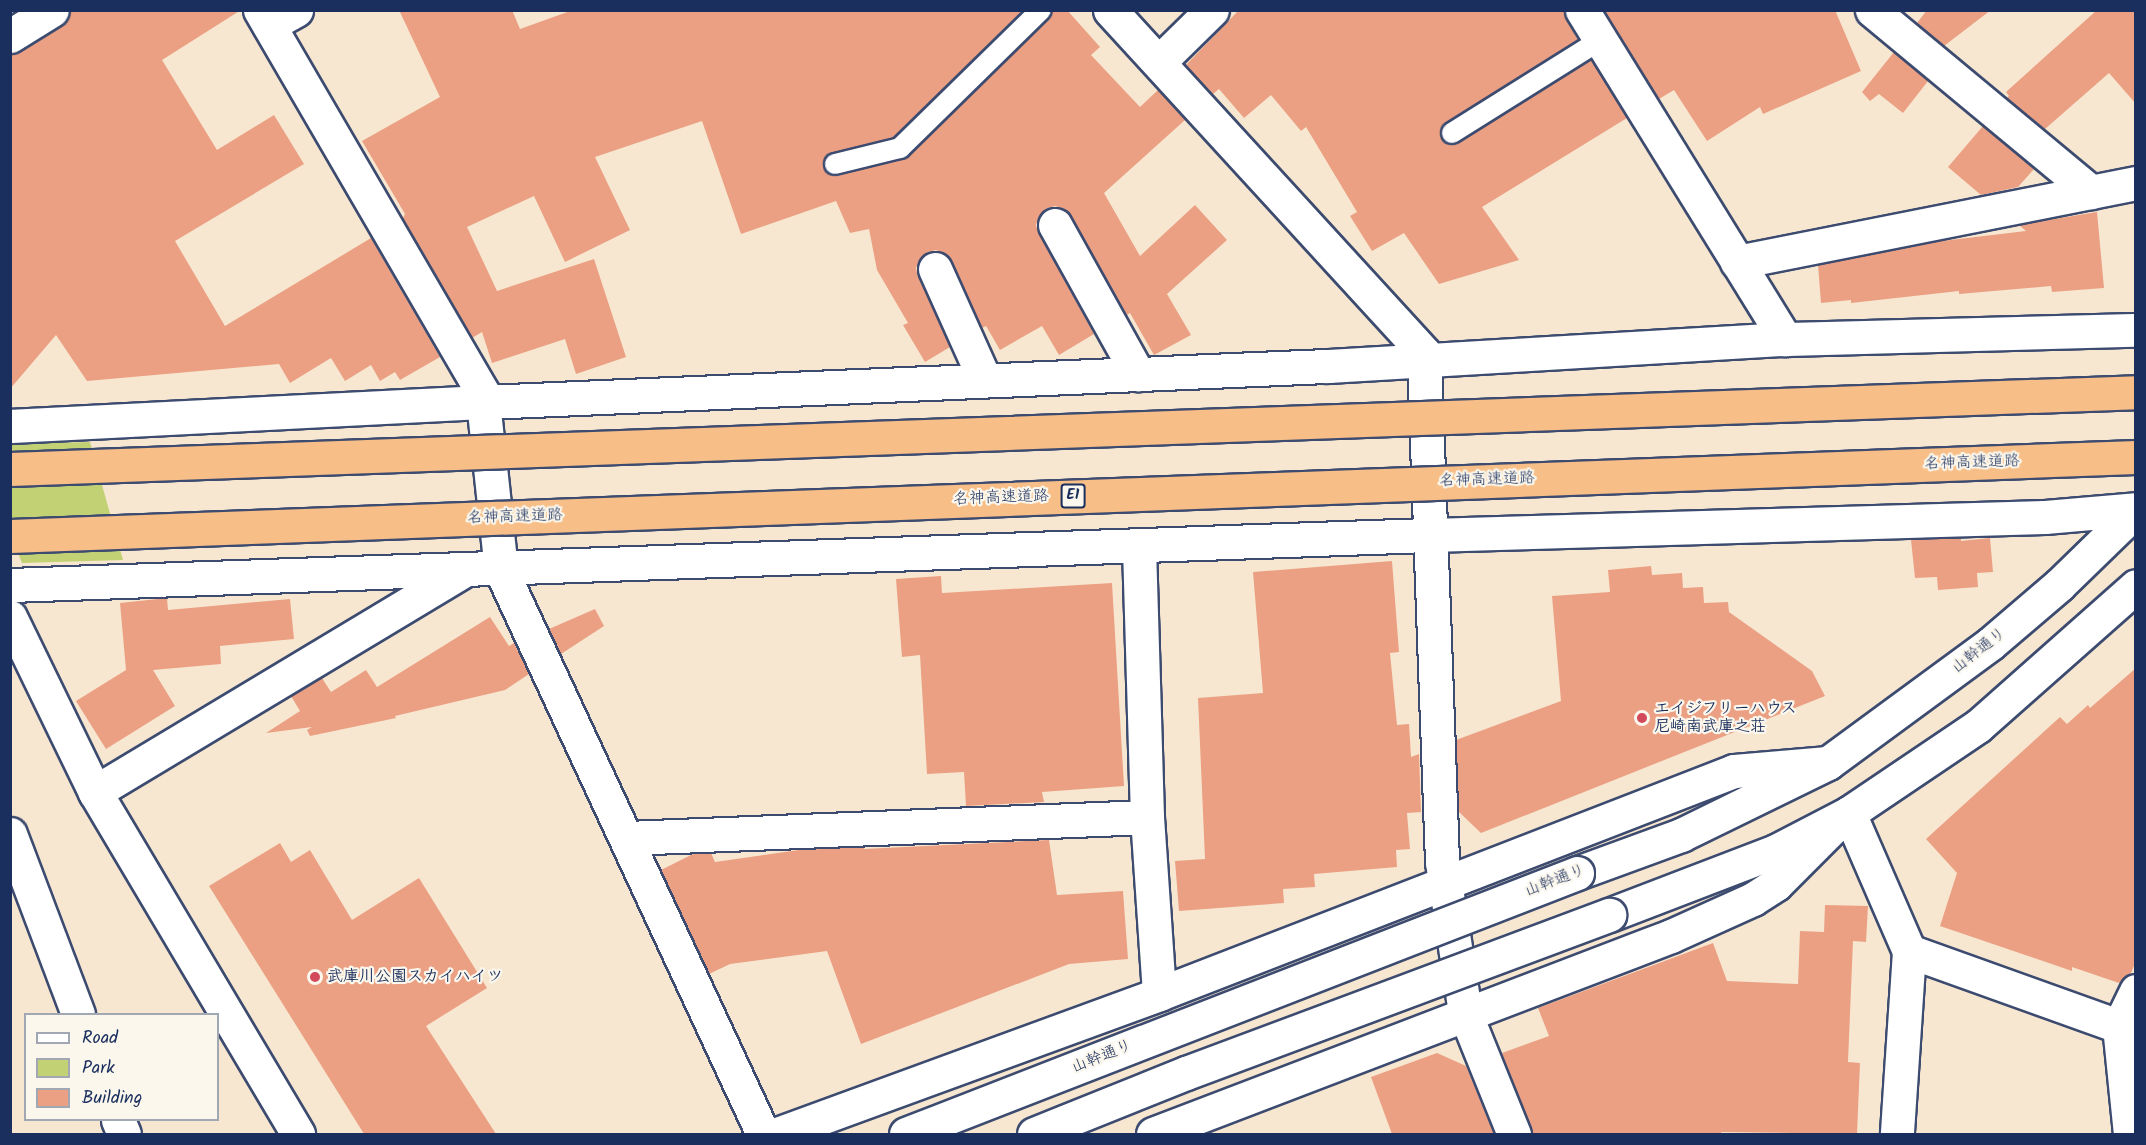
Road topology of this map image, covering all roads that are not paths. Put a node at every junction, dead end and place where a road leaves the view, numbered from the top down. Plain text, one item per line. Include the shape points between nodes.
1 (52, 10) edge
2 (1041, 10) edge
3 (1110, 10) edge
4 (1212, 10) edge
5 (1582, 10) edge
6 (1872, 10) edge
7 (275, 15) edge
8 (10, 36) edge
9 (1600, 40) junction
10 (1159, 62) junction
11 (1452, 133) dead end
12 (835, 164) dead end
13 (2136, 183) edge
14 (2091, 192) junction
15 (1055, 225) dead end
16 (1737, 261) junction
17 (935, 269) dead end
18 (2136, 330) edge
19 (1785, 339) junction
20 (1424, 361) junction
21 (1138, 374) junction
22 (985, 380) junction
23 (2136, 392) edge
24 (484, 402) junction
25 (10, 426) edge
26 (2136, 457) edge
27 (10, 470) edge
28 (2136, 510) edge
29 (1430, 535) junction
30 (10, 536) edge
31 (1139, 547) junction
32 (501, 570) junction
33 (463, 571) junction
34 (10, 585) edge
35 (2136, 586) edge
36 (10, 617) edge
37 (1828, 763) junction
38 (95, 792) junction
39 (1847, 815) junction
40 (1147, 817) junction
41 (10, 834) edge
42 (627, 838) junction
43 (1446, 882) junction
44 (1909, 951) junction
45 (2136, 991) edge
46 (1159, 994) junction
47 (78, 1013) edge
48 (1465, 1013) junction
49 (2127, 1027) edge
50 (298, 1134) edge
51 (763, 1134) edge
52 (777, 1134) edge
53 (906, 1134) edge
54 (1034, 1134) edge
55 (1153, 1134) edge
56 (1514, 1134) edge
57 (1898, 1134) edge
58 (2130, 1134) edge

1 - 8 street
2 - 12 lane via 900,148
3 - 10 street
4 - 10 street
5 - 9 street
6 - 14 street
7 - 24 street via 483,392
9 - 11 lane
9 - 16 street
10 - 20 street via 1424,353
13 - 14 street
14 - 16 street
15 - 21 street
16 - 19 street
17 - 22 street
18 - 19 street
19 - 20 street
20 - 21 street
20 - 29 street
21 - 22 street
22 - 24 street
23 - 27 highway, bridge
24 - 25 street
24 - 32 street
26 - 30 highway, 名神高速道路 / E1, bridge
28 - 29 street via 2033,518
28 - 37 street, 山幹通り via 2059,585 1990,644
29 - 31 street
29 - 43 street via 1442,862
31 - 32 street
31 - 40 street
32 - 33 street
32 - 42 street
33 - 34 street
33 - 38 street
35 - 39 street via 1978,726
36 - 38 street
37 - 43 street via 1734,771
37 - 53 street, 山幹通り, bridge via 1681,835
38 - 50 street
39 - 44 street
39 - 48 street via 1776,884 1753,899 1671,936
39 - 54 street, bridge via 1776,851
40 - 42 street
40 - 46 street
41 - 47 street
42 - 51 street
43 - 46 street
43 - 48 street
44 - 49 street
44 - 57 street
45 - 49 street
46 - 52 street
48 - 55 street
48 - 56 street
49 - 58 street

